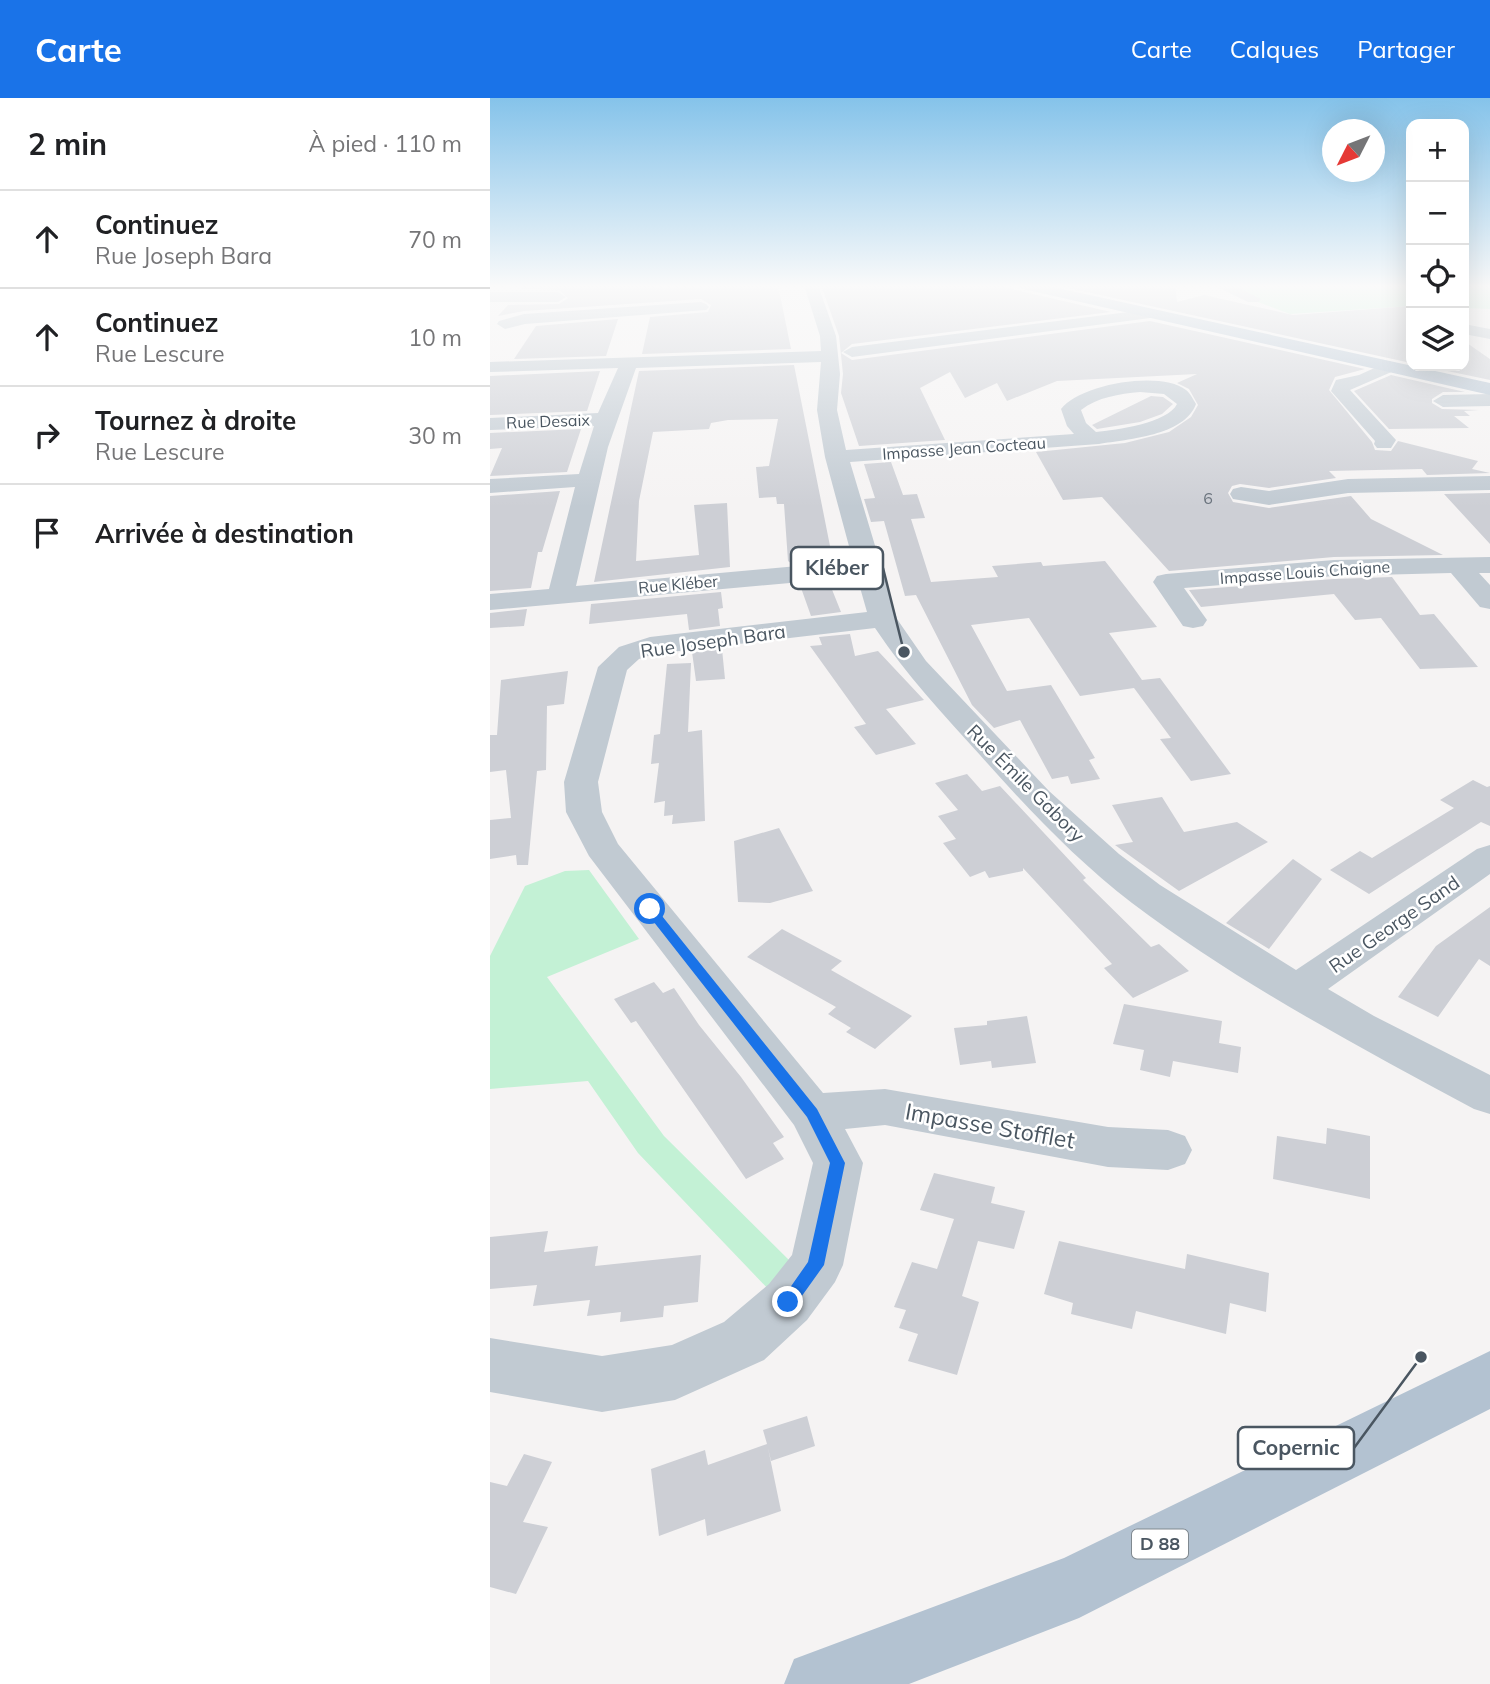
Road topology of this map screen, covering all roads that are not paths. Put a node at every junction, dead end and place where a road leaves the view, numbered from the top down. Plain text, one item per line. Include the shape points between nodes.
1 (723, 359) edge
2 (840, 359) edge
3 (1358, 359) edge
4 (629, 363) junction
5 (1390, 366) junction
6 (490, 367) edge
7 (1490, 389) edge
8 (1490, 400) edge
9 (1443, 401) dead end
10 (607, 419) junction
11 (490, 424) edge
12 (1091, 438) junction
13 (1384, 444) dead end
14 (836, 457) junction
15 (588, 480) junction
16 (1490, 483) edge
17 (490, 486) edge
18 (1241, 494) dead end
19 (1490, 565) edge
20 (1458, 566) junction
21 (866, 568) junction
22 (561, 595) junction
23 (1490, 601) edge
24 (490, 602) edge
25 (883, 619) junction
26 (1193, 620) dead end
27 (1490, 858) edge
28 (1297, 990) junction
29 (1490, 1096) edge
30 (812, 1113) junction
31 (1168, 1150) dead end
32 (490, 1365) edge
33 (1490, 1379) edge
34 (819, 1684) edge

1 - 4 street
2 - 14 street, Rue Émile Gabory via 827,410
3 - 5 main road
4 - 6 street
4 - 10 street
5 - 7 main road
5 - 13 street via 1343,384 1340,391 1386,440
8 - 9 street
10 - 11 street, Rue Desaix
10 - 15 street
12 - 12 street, Impasse Jean Cocteau via 1148,430 1178,415 1184,402 1172,391 1155,388 1090,395 1071,409 1077,426
12 - 14 street, Impasse Jean Cocteau
14 - 21 street, Rue Émile Gabory
15 - 17 street
15 - 22 street
16 - 18 street via 1348,486 1269,498
19 - 20 street, Impasse Louis Chaigne
20 - 23 street
20 - 26 street, Impasse Louis Chaigne via 1334,568 1166,582
21 - 22 street, Rue Kléber
21 - 25 street, Rue Émile Gabory
22 - 24 street, Rue Kléber
25 - 28 street, Rue Émile Gabory via 916,667 960,715 1037,798 1106,862 1167,908
25 - 30 street, Rue Joseph Bara via 650,646 629,653 613,667 581,782 584,812 603,848
27 - 28 street, Rue George Sand
28 - 29 street, Rue Émile Gabory
30 - 31 street, Impasse Stofflet via 886,1107 1108,1147
30 - 32 street, Rue Joseph Bara via 838,1163 816,1265 788,1302 744,1341 675,1372 602,1384
33 - 34 main road, D 88 via 1079,1585

